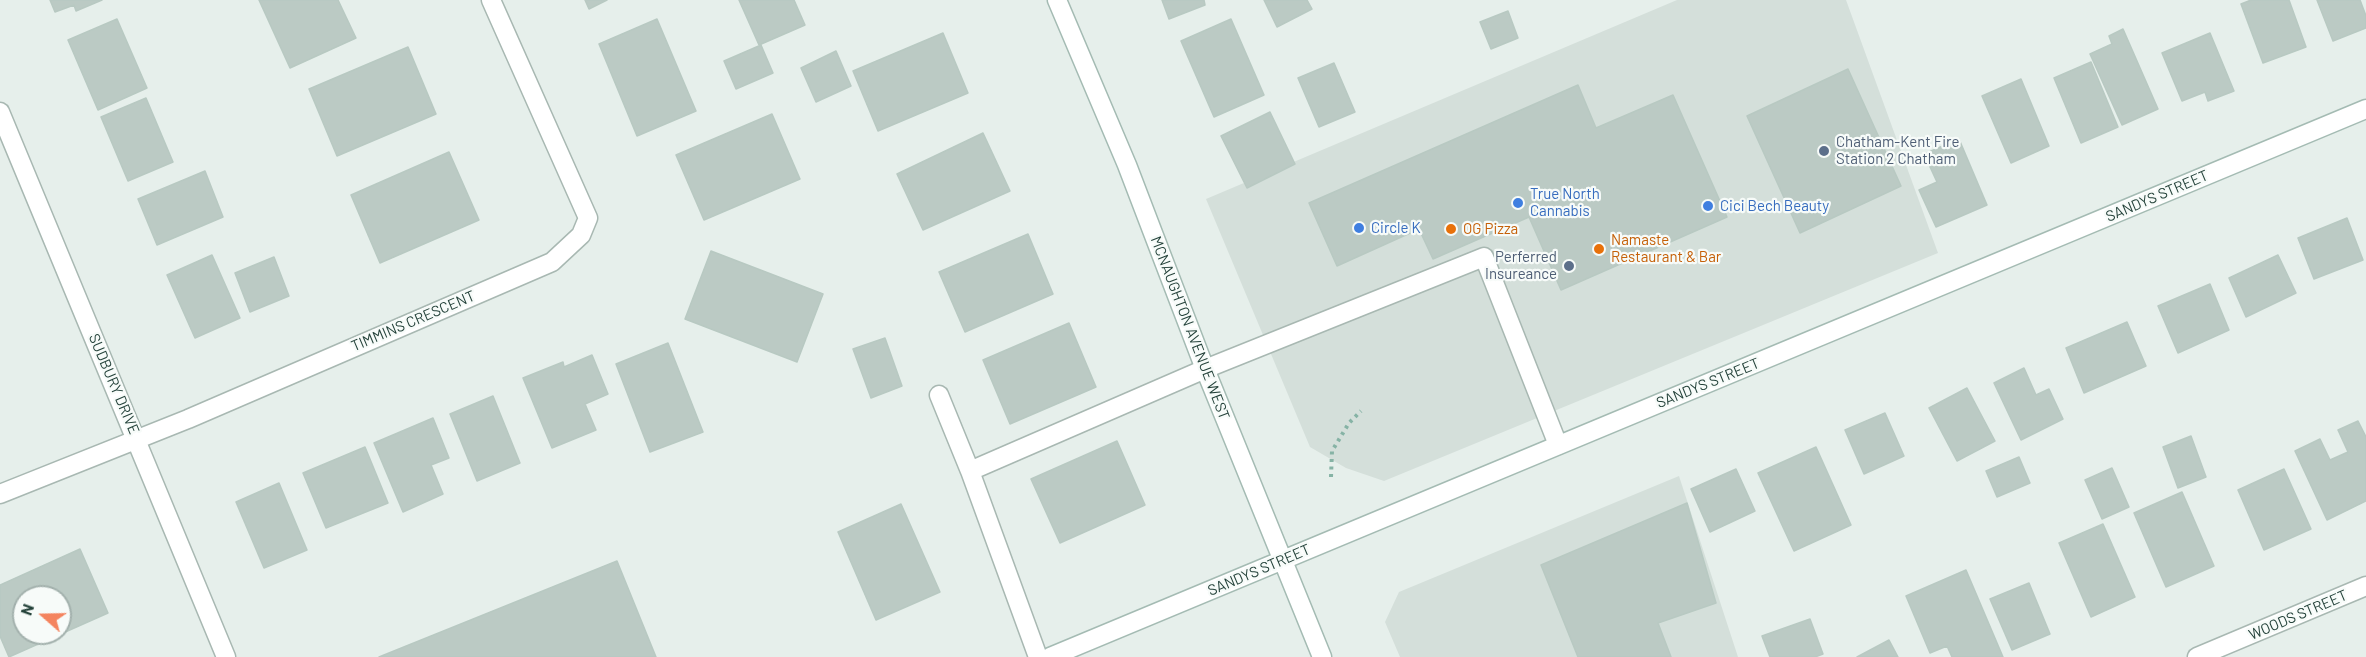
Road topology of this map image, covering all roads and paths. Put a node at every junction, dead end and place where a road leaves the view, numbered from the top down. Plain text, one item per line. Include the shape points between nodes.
1 (491, 0) edge
2 (1057, 0) edge
3 (2366, 109) edge
4 (0, 112) edge
5 (1205, 369) junction
6 (939, 395) dead end
7 (1361, 411) dead end
8 (136, 438) junction
9 (1558, 445) junction
10 (970, 471) junction
11 (1330, 477) dead end
12 (0, 494) edge
13 (1284, 560) junction
14 (2366, 586) edge
15 (226, 657) edge
16 (1038, 657) edge
17 (1050, 657) edge
18 (1322, 657) edge
19 (2197, 657) edge

1 - 8 street, TIMMINS CRESCENT via 588,218 581,235 552,261
2 - 5 street, MCNAUGHTON AVENUE WEST via 1127,165
3 - 9 street, SANDYS STREET
4 - 8 street, SUDBURY DRIVE
5 - 9 street via 1484,257
5 - 10 street
5 - 13 street, MCNAUGHTON AVENUE WEST
6 - 10 street
7 - 11 path via 1332,451
8 - 12 street, TIMMINS CRESCENT
8 - 15 street, SUDBURY DRIVE
9 - 13 street, SANDYS STREET
10 - 16 street
13 - 17 street, SANDYS STREET
13 - 18 street, MCNAUGHTON AVENUE WEST
14 - 19 street, WOODS STREET

